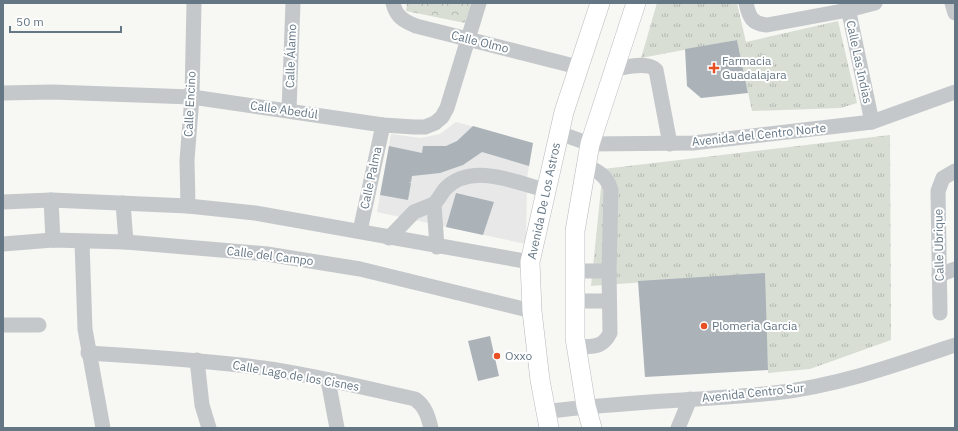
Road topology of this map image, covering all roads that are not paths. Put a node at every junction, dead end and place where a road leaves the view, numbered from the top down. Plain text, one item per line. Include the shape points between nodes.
1 (194, 3) edge
2 (293, 3) edge
3 (394, 3) edge
4 (479, 3) edge
5 (600, 3) edge
6 (636, 3) edge
7 (746, 3) edge
8 (875, 3) edge
9 (952, 3) edge
10 (847, 7) edge
11 (954, 13) edge
12 (468, 38) junction
13 (578, 67) junction
14 (615, 69) junction
15 (955, 92) edge
16 (3, 93) edge
17 (192, 96) junction
18 (289, 110) junction
19 (872, 122) junction
20 (383, 125) junction
21 (559, 133) junction
22 (590, 144) junction
23 (670, 144) junction
24 (587, 166) junction
25 (949, 175) edge
26 (545, 190) junction
27 (51, 200) junction
28 (3, 202) edge
29 (123, 203) junction
30 (434, 204) junction
31 (188, 206) junction
32 (360, 231) junction
33 (388, 238) junction
34 (53, 240) junction
35 (82, 242) junction
36 (126, 242) junction
37 (3, 244) edge
38 (437, 247) junction
39 (530, 262) junction
40 (955, 269) edge
41 (575, 271) junction
42 (609, 271) junction
43 (939, 275) junction
44 (575, 301) junction
45 (609, 301) junction
46 (532, 311) junction
47 (940, 313) dead end
48 (3, 325) edge
49 (39, 325) dead end
50 (955, 344) edge
51 (577, 347) junction
52 (88, 353) junction
53 (197, 360) junction
54 (328, 380) junction
55 (690, 399) junction
56 (586, 406) junction
57 (547, 420) edge
58 (103, 428) edge
59 (209, 428) edge
60 (337, 428) edge
61 (431, 428) edge
62 (592, 428) edge
63 (678, 428) edge

1 - 17 street, Calle Encino
2 - 18 street, Calle Álamo
3 - 12 street, Calle Olmo via 395,11 403,20 416,26
4 - 12 street, Calle Abedúl
5 - 13 main road, Avenida De Los Astros
6 - 14 main road
7 - 10 street via 751,20 767,25
8 - 10 street
9 - 11 street
10 - 19 street, Calle Las Indias
12 - 13 street, Calle Olmo
12 - 20 street, Calle Abedúl via 442,117 425,127
13 - 21 main road, Avenida De Los Astros
14 - 22 main road
14 - 23 street via 647,65 656,70
15 - 19 street, Avenida del Centro Norte
16 - 17 street, Calle Abedúl
17 - 18 street, Calle Abedúl
17 - 31 street, Calle Encino via 187,160
18 - 20 street, Calle Abedúl
19 - 23 street, Avenida del Centro Norte
20 - 32 street, Calle Palma
21 - 22 street, Avenida del Centro Norte
21 - 26 main road, Avenida De Los Astros
22 - 23 street, Avenida del Centro Norte
22 - 24 main road
24 - 41 main road via 575,231
24 - 42 street via 609,181 611,190
25 - 43 street, Calle Ubrique via 938,191
26 - 30 street via 497,177 479,175 461,178 445,189
26 - 39 main road, Avenida De Los Astros
27 - 28 street
27 - 29 street
27 - 34 street
29 - 31 street
29 - 36 street
30 - 33 street via 414,212
30 - 38 street
31 - 32 street via 254,213
32 - 33 street
33 - 38 street
34 - 35 street, Calle del Campo
34 - 37 street, Calle del Campo
35 - 36 street, Calle del Campo
35 - 52 street
36 - 46 street, Calle del Campo via 267,254 360,269
38 - 39 street
39 - 46 main road, Avenida De Los Astros
40 - 43 street
41 - 42 street
41 - 44 main road
42 - 45 street
43 - 47 street, Calle Ubrique
44 - 45 street
44 - 51 main road
45 - 51 street via 610,333 606,342 596,346
46 - 57 main road, Avenida De Los Astros
48 - 49 street
50 - 55 street, Avenida Centro Sur via 892,366 831,383 775,393
51 - 56 main road
52 - 53 street, Calle Lago de los Cisnes
52 - 58 street
53 - 54 street, Calle Lago de los Cisnes via 265,368
53 - 59 street via 202,405
54 - 60 street
54 - 61 street, Calle Lago de los Cisnes via 415,399 426,411
55 - 56 street, Avenida Centro Sur
55 - 63 street
56 - 57 street, Avenida Centro Sur
56 - 62 main road

